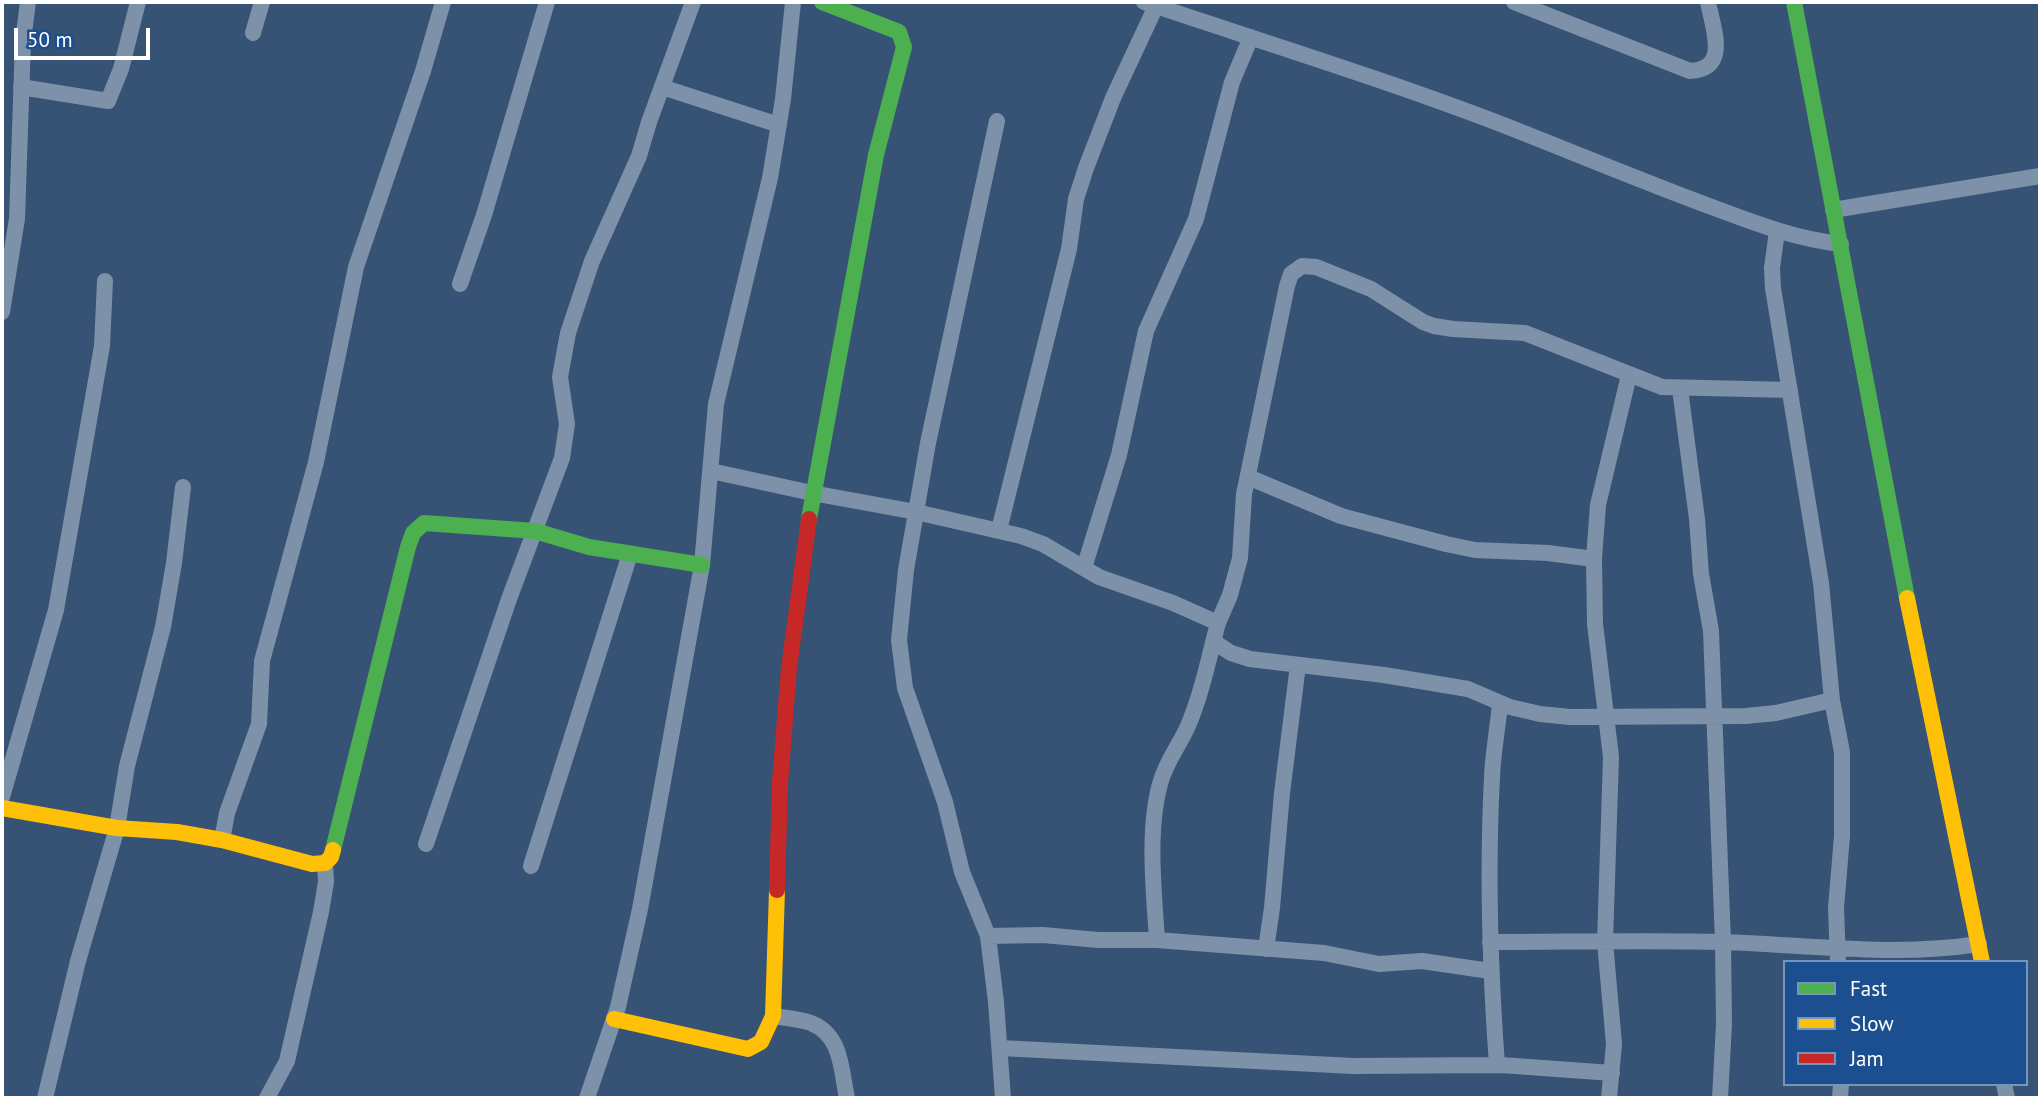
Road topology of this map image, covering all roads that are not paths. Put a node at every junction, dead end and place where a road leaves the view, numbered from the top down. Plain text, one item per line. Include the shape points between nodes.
1 (28, 2) edge
2 (138, 2) edge
3 (262, 2) edge
4 (443, 2) edge
5 (547, 2) edge
6 (693, 2) edge
7 (793, 2) edge
8 (822, 2) edge
9 (1514, 2) edge
10 (1707, 2) edge
11 (1794, 2) edge
12 (1150, 4) edge
13 (253, 33) dead end
14 (1251, 37) junction
15 (21, 87) junction
16 (662, 87) junction
17 (998, 121) dead end
18 (779, 124) junction
19 (2040, 176) edge
20 (1833, 210) junction
21 (1777, 230) junction
22 (1841, 244) junction
23 (105, 281) dead end
24 (460, 284) dead end
25 (2, 309) edge
26 (1629, 375) junction
27 (1680, 389) junction
28 (1790, 390) junction
29 (711, 471) junction
30 (1248, 477) junction
31 (183, 487) dead end
32 (812, 493) junction
33 (916, 512) junction
34 (999, 530) junction
35 (535, 531) junction
36 (630, 554) junction
37 (1594, 559) junction
38 (702, 565) junction
39 (1084, 568) junction
40 (1218, 623) junction
41 (1214, 642) junction
42 (1298, 665) junction
43 (1832, 700) junction
44 (1500, 703) junction
45 (1715, 716) junction
46 (1607, 717) junction
47 (2, 797) edge
48 (2, 808) edge
49 (117, 828) junction
50 (222, 840) junction
51 (426, 844) dead end
52 (325, 863) junction
53 (531, 866) dead end
54 (988, 936) junction
55 (1157, 940) junction
56 (1490, 942) junction
57 (1605, 942) junction
58 (1723, 942) junction
59 (1979, 944) junction
60 (1266, 949) junction
61 (1838, 955) edge
62 (1982, 960) edge
63 (1490, 971) junction
64 (773, 1016) junction
65 (614, 1019) junction
66 (1000, 1048) junction
67 (1497, 1065) junction
68 (1612, 1073) junction
69 (46, 1098) edge
70 (267, 1098) edge
71 (587, 1098) edge
72 (847, 1098) edge
73 (1003, 1098) edge
74 (1609, 1098) edge
75 (1720, 1098) edge

1 - 15 street
2 - 15 street via 108,102
3 - 13 street
4 - 50 street via 356,267 316,462 262,661 259,724
5 - 24 street
6 - 16 street
7 - 18 street
8 - 32 street via 899,32 904,47 876,155
9 - 10 street via 1690,71 1703,71 1715,58
11 - 20 street
12 - 14 street
12 - 34 street via 1076,199 1069,248
14 - 21 street via 1484,118
14 - 39 street via 1232,82 1196,219 1146,331 1119,455
15 - 25 street via 17,219
16 - 18 street
16 - 35 street via 568,332 559,377 566,424 562,458
17 - 33 street
18 - 29 street via 716,404
19 - 20 street
20 - 22 street
21 - 22 street
21 - 28 street via 1773,288
22 - 59 street via 1900,565
23 - 47 street via 102,346 56,610
26 - 27 street
26 - 30 street via 1525,333 1434,326 1371,289 1316,267 1301,266 1291,274 1287,286
26 - 37 street via 1598,505
27 - 28 street
27 - 45 street via 1711,631
28 - 43 street via 1823,594
29 - 32 street
29 - 38 street
30 - 37 street via 1342,516 1436,542 1475,550 1548,552
30 - 40 street via 1241,512 1240,558
31 - 49 street via 163,627 127,766
32 - 33 street
32 - 64 street via 781,770
33 - 34 street
33 - 54 street via 901,608 902,673 946,802 962,872
34 - 39 street via 1043,544
35 - 36 street
35 - 51 street
35 - 52 street via 424,523 413,533 331,857
36 - 38 street
36 - 53 street
37 - 46 street via 1595,624
38 - 65 street via 640,909
39 - 40 street
40 - 41 street
41 - 42 street via 1250,659
41 - 55 street via 1197,702 1156,801
42 - 44 street via 1468,689
42 - 60 street
43 - 45 street via 1776,713
43 - 61 street via 1844,779 1836,908
44 - 46 street via 1540,714
44 - 56 street via 1492,775
45 - 46 street
45 - 58 street
46 - 57 street via 1611,757
48 - 49 street
49 - 50 street
49 - 69 street via 78,961
50 - 52 street via 312,864
52 - 70 street via 321,912 287,1061
54 - 55 street
54 - 66 street
55 - 60 street
56 - 57 street
56 - 63 street
57 - 58 street
57 - 68 street via 1614,1044
58 - 61 street
58 - 75 street
59 - 61 street
59 - 62 street
60 - 63 street via 1324,953 1379,964 1422,961
63 - 67 street
64 - 65 street via 761,1042 748,1049
64 - 72 street via 811,1023 827,1032 837,1047
65 - 71 street
66 - 67 street via 1353,1066
66 - 73 street
67 - 68 street
68 - 74 street

